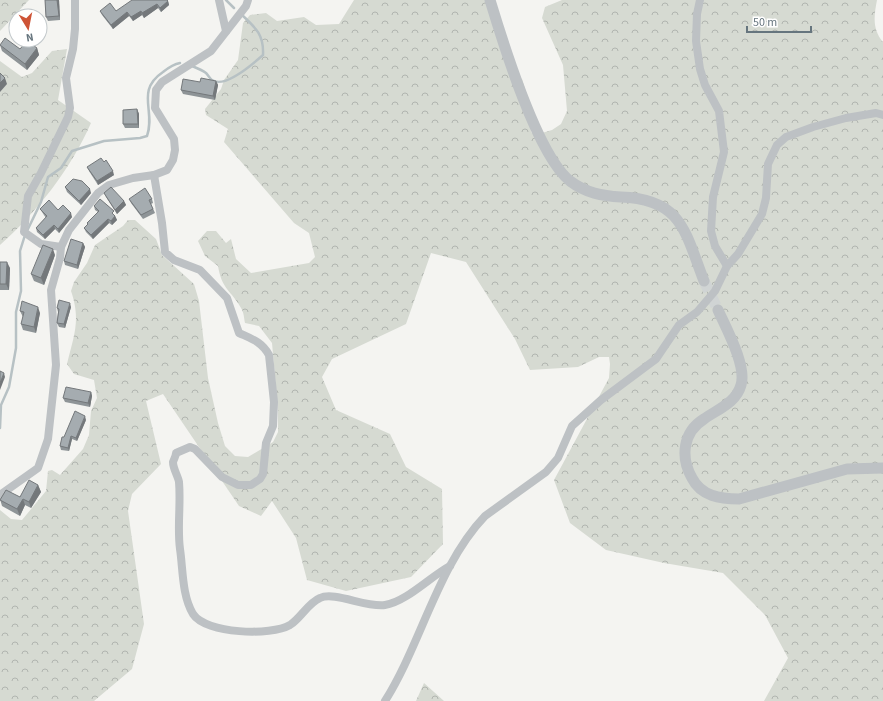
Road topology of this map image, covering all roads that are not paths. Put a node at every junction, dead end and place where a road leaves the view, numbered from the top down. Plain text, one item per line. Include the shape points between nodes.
1 (75, 0) edge
2 (219, 0) edge
3 (248, 0) edge
4 (490, 0) edge
5 (700, 0) edge
6 (226, 31) junction
7 (883, 115) edge
8 (154, 176) junction
9 (61, 247) junction
10 (727, 266) junction
11 (704, 281) tunnel mouth
12 (718, 310) tunnel mouth
13 (883, 468) edge
14 (0, 495) edge
15 (450, 566) junction
16 (385, 701) edge

1 - 9 street via 75,36 66,78 70,108 68,117 28,196 27,234 41,244
2 - 6 street
3 - 6 street
4 - 11 street via 532,120 561,171 570,181 601,196 647,200 671,212 680,223
5 - 10 street via 696,41 700,69 718,111 724,152 713,196 712,231 715,246
6 - 8 street via 211,50 162,82 156,90 155,108 174,139 175,150 167,170
7 - 10 street via 868,114 813,127 786,137 777,145 768,164 766,198 762,214 738,254
8 - 9 street via 133,178 109,185 98,193 69,230
8 - 15 street via 165,252 174,260 200,270 227,298 239,333 262,344 266,349 269,355 274,402 272,426 264,454 263,474 251,485 238,485 222,477 195,449 190,447 176,453 173,462 179,481 178,532 187,603 194,615 202,622 242,632 255,633 279,629 291,624 320,598 334,597 376,606 385,605 409,593
9 - 14 street via 51,290 56,365 48,439 38,468
10 - 15 street via 715,290 697,312 679,325 656,359 601,400 572,426 558,458 546,472 485,516
12 - 13 street via 738,357 742,384 729,404 695,426 686,441 686,465 696,485 705,493 722,499 739,499 846,469
15 - 16 street via 400,678

